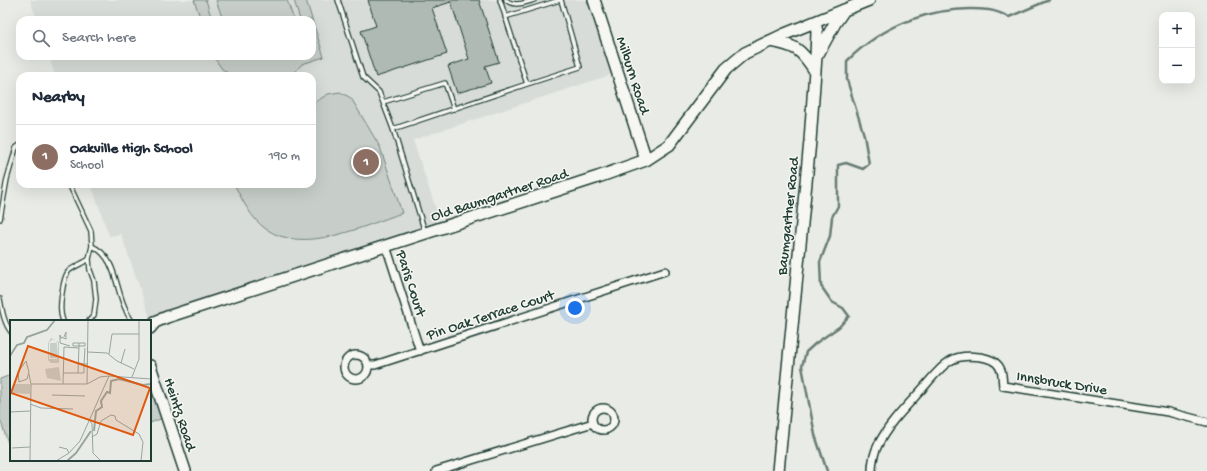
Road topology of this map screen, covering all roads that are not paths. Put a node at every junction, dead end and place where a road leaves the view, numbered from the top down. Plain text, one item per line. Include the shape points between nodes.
1 (338, 0) edge
2 (500, 0) edge
3 (506, 0) edge
4 (534, 0) edge
5 (560, 0) edge
6 (594, 0) edge
7 (869, 0) edge
8 (845, 10) junction
9 (506, 17) junction
10 (815, 22) junction
11 (770, 41) junction
12 (816, 56) junction
13 (815, 71) junction
14 (527, 84) junction
15 (383, 102) junction
16 (454, 109) junction
17 (393, 129) junction
18 (16, 148) edge
19 (646, 160) junction
20 (71, 188) edge
21 (0, 219) edge
22 (425, 233) junction
23 (92, 246) junction
24 (386, 246) junction
25 (89, 259) junction
26 (665, 271) dead end
27 (0, 299) edge
28 (63, 320) edge
29 (90, 320) edge
30 (131, 320) edge
31 (151, 327) edge
32 (10, 331) edge
33 (420, 351) junction
34 (369, 365) dead end
35 (151, 369) edge
36 (1207, 422) edge
37 (593, 423) dead end
38 (185, 471) edge
39 (436, 471) edge
40 (778, 471) edge
41 (872, 471) edge

1 - 15 lane via 363,78 379,92
2 - 9 lane
3 - 4 lane via 513,4 522,4
5 - 9 lane
5 - 14 lane via 580,67
6 - 19 street, Milburn Road
7 - 8 street
8 - 10 street
8 - 12 street
9 - 14 lane
10 - 11 street, Old Baumgartner Road
10 - 12 street, Baumgartner Road
11 - 13 street via 798,49 807,57
11 - 19 street, Old Baumgartner Road via 745,53 726,69 669,145
12 - 13 street, Baumgartner Road
13 - 40 street, Baumgartner Road
14 - 16 lane
15 - 16 lane via 445,83
15 - 17 lane
16 - 17 lane
17 - 22 lane
18 - 21 lane
19 - 22 street, Old Baumgartner Road
20 - 23 lane via 91,231
22 - 24 street, Old Baumgartner Road
23 - 25 lane
23 - 30 lane via 100,250 110,262 125,310
24 - 31 street, Old Baumgartner Road via 167,316
24 - 33 street, Paris Court
25 - 28 lane via 67,272 61,313
25 - 29 lane via 96,299 94,315
26 - 33 street, Pin Oak Terrace Court
27 - 32 lane
33 - 34 street, Pin Oak Terrace Court
35 - 38 street, Heintz Road
36 - 41 street, Innsbruck Drive via 1168,412 1002,386 1001,369 993,360 962,356 948,362 935,374 884,434 875,453
37 - 39 street

